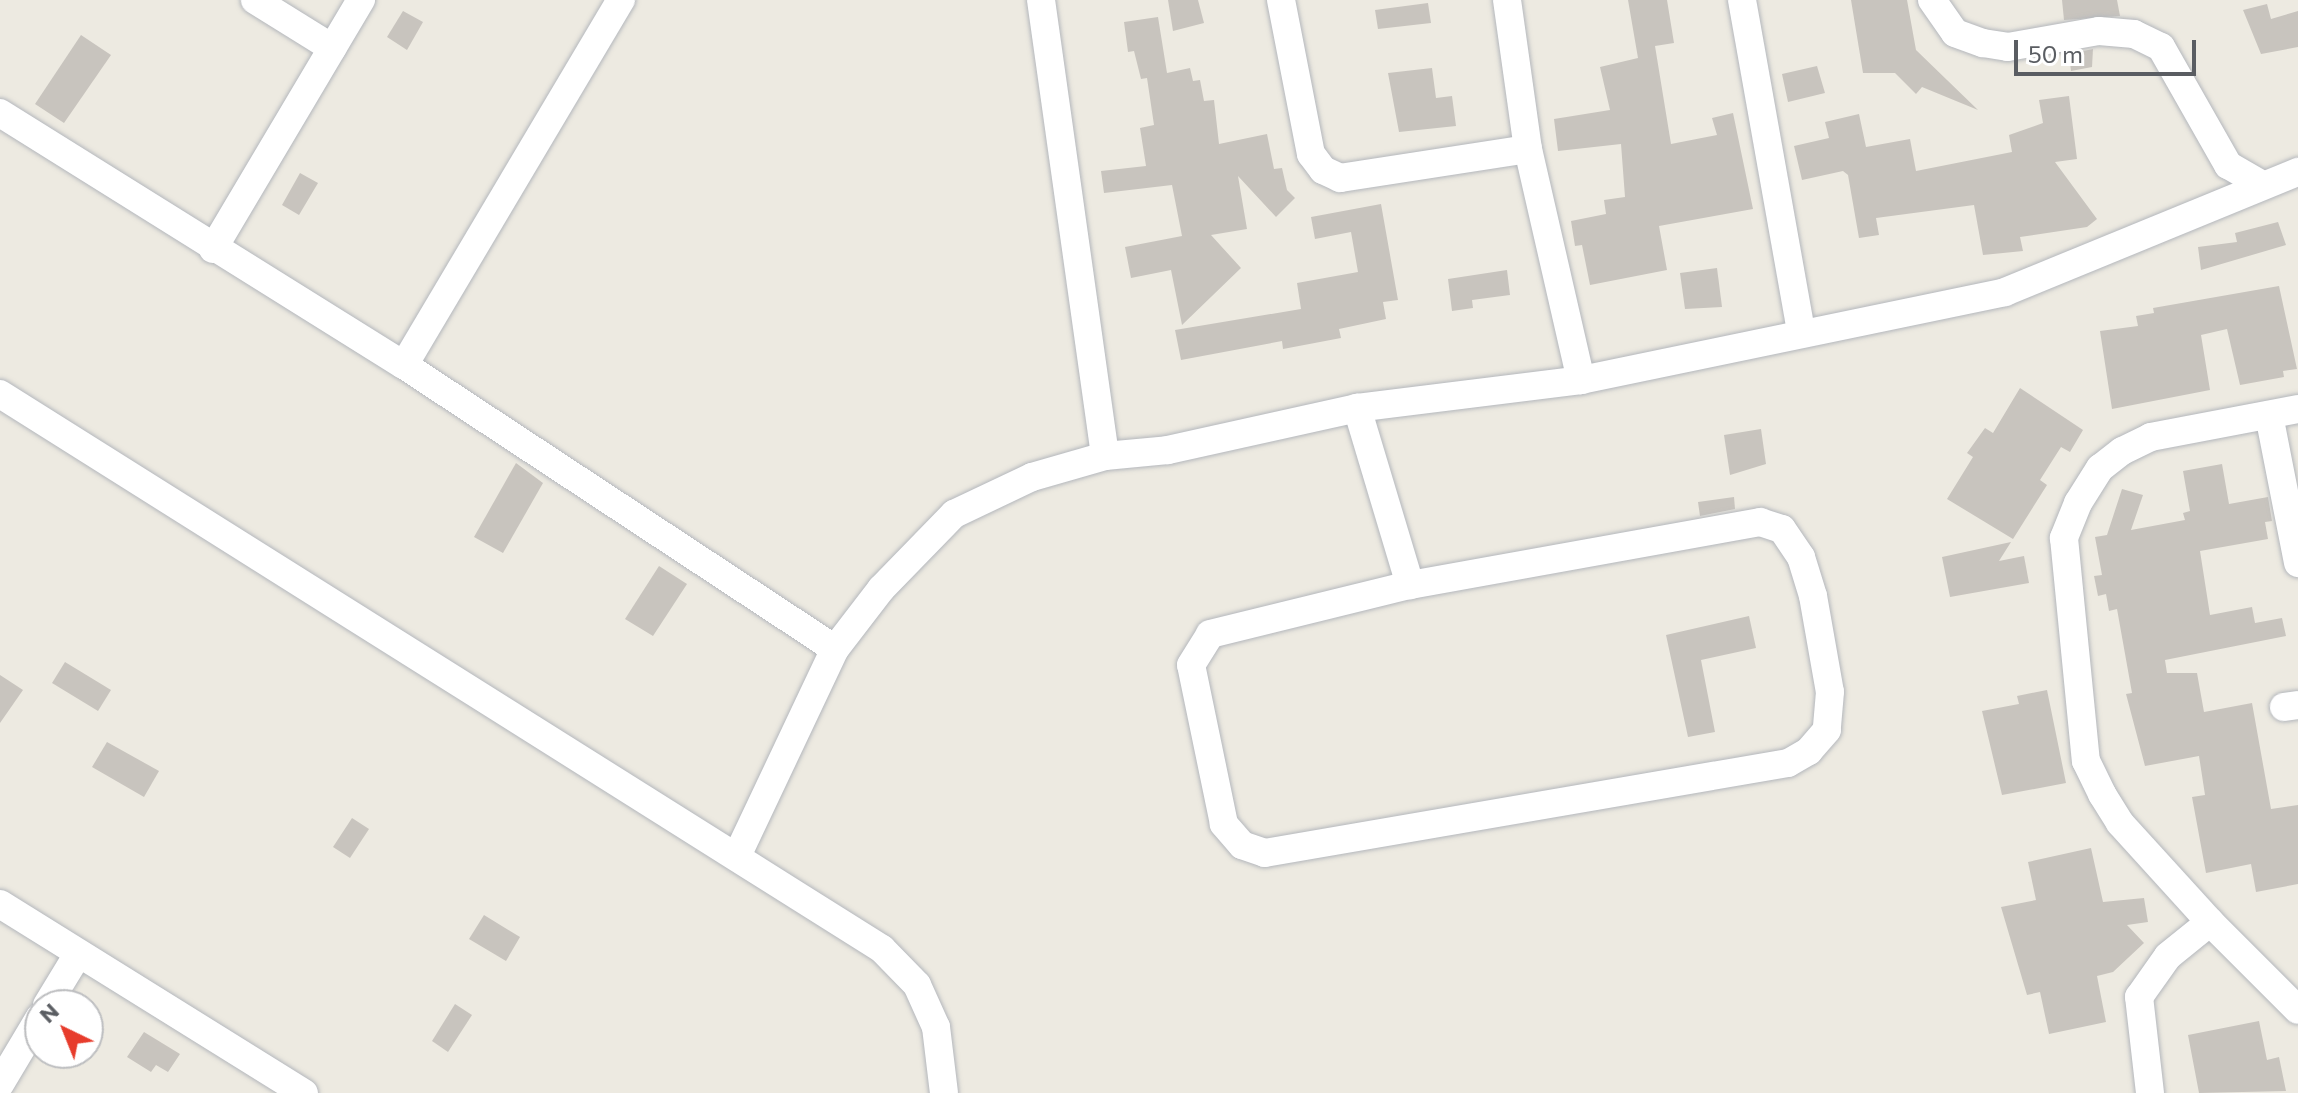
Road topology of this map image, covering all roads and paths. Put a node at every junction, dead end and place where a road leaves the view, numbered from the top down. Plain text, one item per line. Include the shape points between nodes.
1 (255, 0) edge
2 (361, 0) edge
3 (621, 0) edge
4 (1041, 0) edge
5 (1281, 0) edge
6 (1507, 0) edge
7 (1742, 0) edge
8 (1932, 0) edge
9 (332, 48) junction
10 (0, 113) edge
11 (1528, 149) junction
12 (2298, 172) edge
13 (2262, 185) junction
14 (213, 249) junction
15 (1801, 331) junction
16 (404, 365) junction
17 (1581, 380) junction
18 (0, 394) edge
19 (1357, 408) junction
20 (2298, 409) edge
21 (2269, 415) junction
22 (1105, 456) junction
23 (2298, 563) edge
24 (1410, 585) junction
25 (835, 649) junction
26 (737, 856) junction
27 (0, 904) edge
28 (2210, 922) junction
29 (78, 954) junction
30 (57, 989) edge
31 (2298, 1010) edge
32 (24, 1044) edge
33 (0, 1084) edge
34 (304, 1093) edge
35 (944, 1093) edge
36 (2150, 1093) edge

1 - 9 street
2 - 9 street
3 - 16 street
4 - 22 street
5 - 11 street via 1311,154 1323,170 1340,178
6 - 11 street
7 - 15 street
8 - 13 street via 1955,33 1983,43 2008,47 2099,31 2134,34 2161,47 2228,165
9 - 14 street
10 - 14 street
11 - 17 street
12 - 13 street
13 - 15 street via 2005,292
14 - 16 street
15 - 17 street
16 - 25 street
17 - 19 street
18 - 26 street
19 - 22 street via 1168,450
19 - 24 street
20 - 21 street
21 - 23 street
21 - 28 street via 2151,437 2122,451 2100,468 2064,538 2086,761 2120,823
22 - 25 street via 1032,477 954,514 881,589
24 - 24 street via 1760,522 1782,529 1801,557 1813,596 1830,692 1827,730 1809,751 1788,763 1265,853 1242,845 1224,824 1191,665 1199,645 1210,634
25 - 26 street
26 - 35 street via 882,949 917,985 936,1027
27 - 29 street
28 - 31 street
28 - 36 street via 2168,956 2139,997
29 - 30 street
29 - 34 street
32 - 33 street

